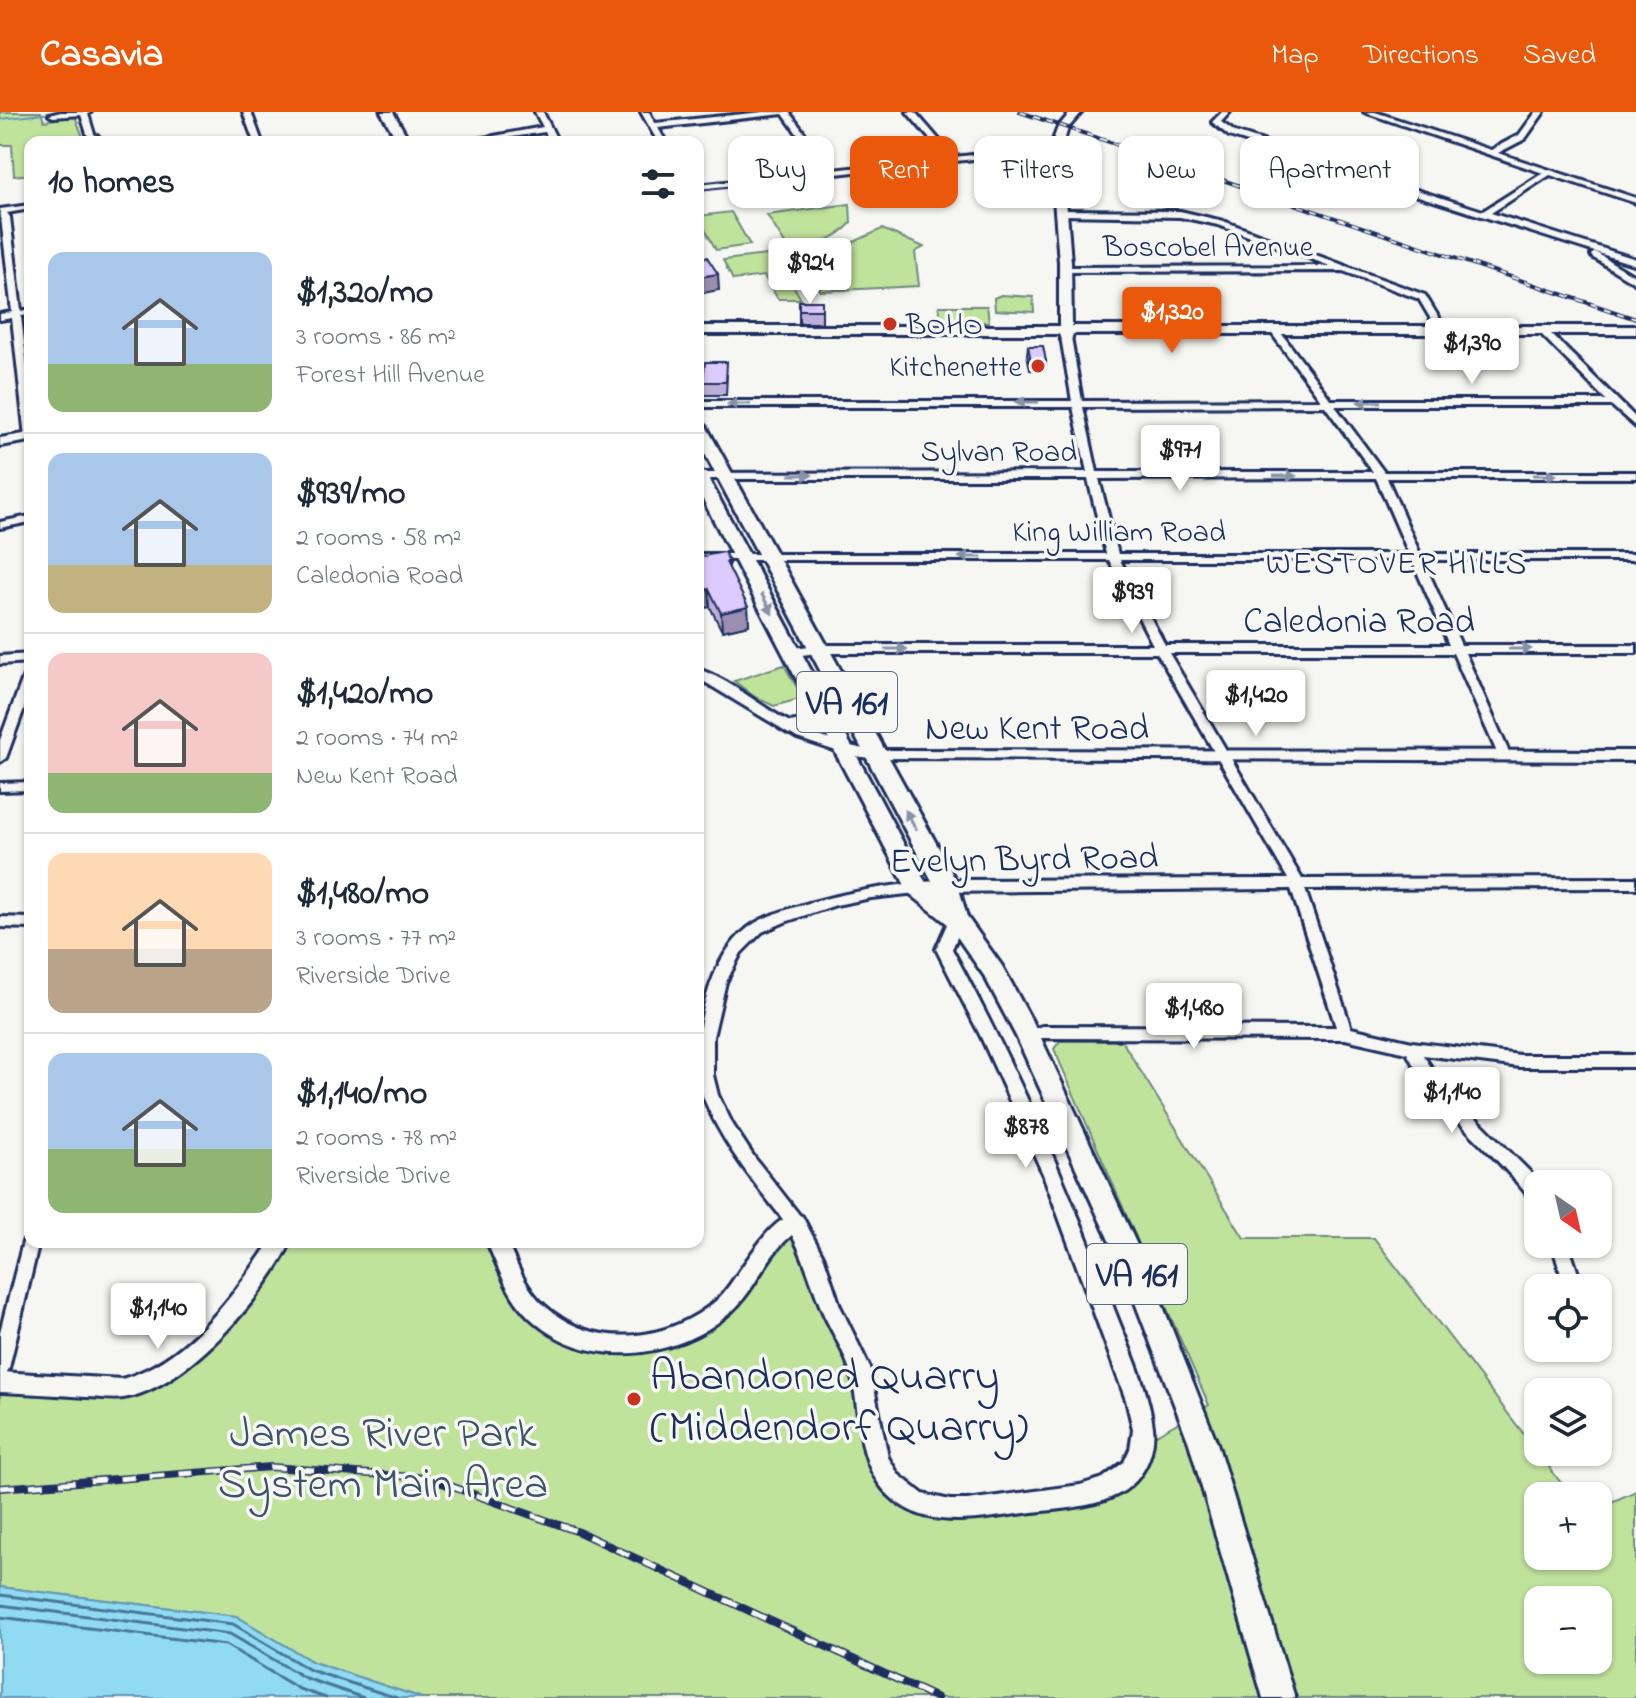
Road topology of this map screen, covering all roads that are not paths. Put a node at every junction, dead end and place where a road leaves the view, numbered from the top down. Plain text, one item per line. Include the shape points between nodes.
1 (86, 112) edge
2 (247, 112) edge
3 (373, 112) edge
4 (387, 112) edge
5 (539, 112) edge
6 (645, 112) edge
7 (784, 112) edge
8 (911, 112) edge
9 (1077, 112) edge
10 (1226, 112) edge
11 (1368, 112) edge
12 (1540, 112) edge
13 (53, 115) dead end
14 (653, 126) junction
15 (548, 129) junction
16 (93, 136) edge
17 (256, 136) edge
18 (385, 136) edge
19 (401, 136) edge
20 (503, 136) edge
21 (551, 136) edge
22 (659, 136) edge
23 (802, 136) edge
24 (932, 136) edge
25 (1060, 136) edge
26 (1492, 153) junction
27 (1550, 172) junction
28 (728, 184) edge
29 (704, 186) edge
30 (1636, 201) edge
31 (24, 208) edge
32 (1062, 208) edge
33 (0, 212) edge
34 (1062, 213) junction
35 (1484, 214) junction
36 (1586, 247) junction
37 (1636, 262) edge
38 (1352, 269) junction
39 (1065, 270) junction
40 (1636, 281) edge
41 (24, 313) edge
42 (17, 314) junction
43 (0, 317) edge
44 (704, 330) edge
45 (1066, 333) junction
46 (1636, 333) edge
47 (1277, 334) junction
48 (1444, 334) junction
49 (1545, 334) junction
50 (704, 337) edge
51 (24, 380) edge
52 (1077, 402) junction
53 (1329, 402) junction
54 (1615, 403) junction
55 (704, 404) edge
56 (1636, 424) edge
57 (24, 438) edge
58 (704, 438) edge
59 (0, 442) edge
60 (723, 474) junction
61 (704, 475) edge
62 (1380, 475) junction
63 (1636, 475) edge
64 (1092, 476) junction
65 (704, 486) edge
66 (24, 520) edge
67 (0, 525) edge
68 (768, 556) junction
69 (704, 557) edge
70 (741, 557) junction
71 (1417, 557) junction
72 (1636, 557) edge
73 (1113, 558) junction
74 (1160, 648) junction
75 (818, 649) junction
76 (1457, 649) junction
77 (1636, 649) edge
78 (793, 652) junction
79 (24, 658) edge
80 (0, 660) edge
81 (704, 677) edge
82 (24, 703) edge
83 (824, 713) junction
84 (789, 728) junction
85 (845, 753) junction
86 (876, 755) junction
87 (1636, 756) edge
88 (1505, 757) junction
89 (0, 758) edge
90 (1226, 758) junction
91 (24, 786) edge
92 (0, 787) edge
93 (1636, 883) edge
94 (1297, 884) junction
95 (947, 885) junction
96 (917, 887) junction
97 (957, 919) junction
98 (0, 922) edge
99 (24, 923) edge
100 (1345, 1033) junction
101 (1028, 1036) junction
102 (1412, 1048) junction
103 (704, 1057) edge
104 (1636, 1061) edge
105 (704, 1076) edge
106 (1524, 1178) edge
107 (795, 1222) junction
108 (30, 1248) edge
109 (277, 1248) edge
110 (503, 1248) edge
111 (0, 1368) edge
112 (0, 1382) edge
113 (1279, 1698) edge

1 - 13 street
1 - 16 street
2 - 17 street
3 - 18 main road
4 - 19 main road
5 - 15 street
6 - 14 street
7 - 14 street
7 - 23 street
8 - 24 street
9 - 25 main road
10 - 35 street via 1218,125 1232,134
11 - 26 street
12 - 26 street via 1522,137
14 - 22 street
15 - 20 street
15 - 21 street
26 - 27 street
27 - 30 street
27 - 35 street
28 - 29 street
31 - 33 street
32 - 34 main road
33 - 42 street via 6,217
34 - 38 street via 1190,215
34 - 39 main road
35 - 36 street
36 - 37 street
36 - 40 street
38 - 39 street, Boscobel Avenue
38 - 48 street via 1422,297
39 - 45 main road
41 - 42 street
42 - 43 street
42 - 51 street
44 - 45 main road
45 - 47 main road
45 - 50 main road
45 - 52 street
46 - 49 main road
46 - 49 main road
47 - 48 main road
47 - 53 street
48 - 49 main road
49 - 54 street
52 - 53 street
52 -> 55 street
52 - 64 street
54 -> 53 street
53 - 62 street
54 - 56 street
57 - 59 main road
58 - 60 main road, VA 161
60 - 61 street, Sylvan Road
60 -> 64 street, Sylvan Road
60 - 68 main road, VA 161
62 -> 63 street, Sylvan Road
64 -> 62 street, Sylvan Road
62 - 71 street
64 - 73 street
65 - 70 main road, VA 161
66 - 67 street
68 - 70 street, King William Road
73 -> 68 street, King William Road
68 - 75 main road, VA 161
69 - 70 street, King William Road
70 -> 78 main road, VA 161
71 - 72 street, King William Road
71 - 73 street, King William Road
71 - 76 street
73 - 74 street
75 -> 74 street, Caledonia Road
74 - 76 street, Caledonia Road
74 - 90 street
75 - 78 street, Caledonia Road
75 - 86 main road, VA 161
76 -> 77 street, Caledonia Road
76 - 88 street
78 - 83 main road, VA 161
79 - 80 street
81 - 84 street, New Kent Road
82 - 89 street
83 - 84 main road via 810,726
83 - 85 main road, VA 161
84 - 85 street, New Kent Road
85 - 86 street, New Kent Road
85 - 96 main road, VA 161
86 - 90 street, New Kent Road
95 -> 86 main road, VA 161
87 - 88 street, New Kent Road
88 - 90 street, New Kent Road
90 - 94 street
91 - 92 street
93 - 94 street, Evelyn Byrd Road
94 - 95 street, Evelyn Byrd Road
94 - 100 street
95 - 96 street, Evelyn Byrd Road
95 - 97 main road, VA 161
96 - 97 main road, VA 161
96 - 103 street, Evelyn Byrd Road via 824,903 753,931 735,950 712,1001
97 - 101 main road, VA 161 via 994,972
97 - 107 street via 944,949 1026,1115 1084,1254 1136,1403 1143,1428 1132,1469 1093,1491 951,1512 913,1500 891,1482 878,1460 863,1377
98 - 99 street
100 - 101 street
100 - 102 street
101 - 113 main road, VA 161 via 1136,1271 1203,1443
102 - 104 street via 1520,1061
102 - 106 street via 1438,1094
105 - 107 street, Evelyn Byrd Road via 731,1136
107 - 110 street via 771,1242 723,1307 689,1329 642,1344 613,1345 564,1333 534,1308
108 - 111 street
109 - 112 street via 193,1351 139,1387

